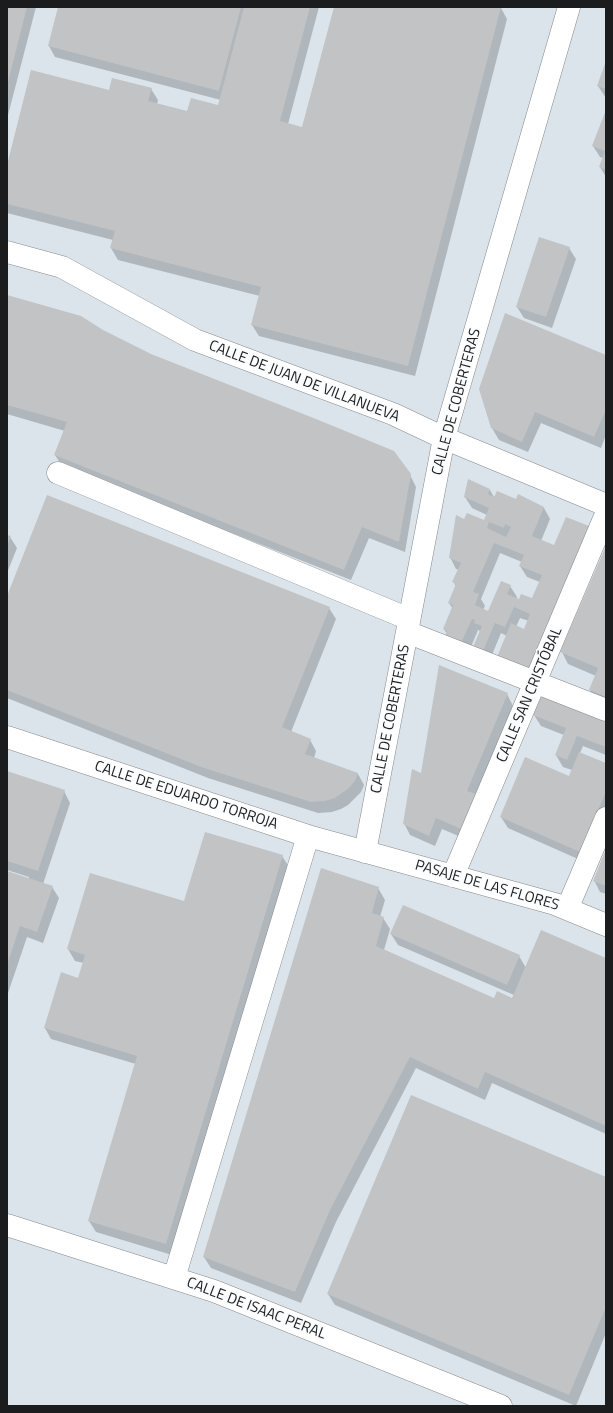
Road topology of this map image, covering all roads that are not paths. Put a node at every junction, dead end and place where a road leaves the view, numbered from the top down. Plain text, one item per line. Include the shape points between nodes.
1 (570, 7) edge
2 (7, 252) edge
3 (444, 438) junction
4 (58, 473) dead end
5 (606, 505) edge
6 (606, 514) edge
7 (408, 626) junction
8 (535, 682) junction
9 (606, 710) edge
10 (7, 737) edge
11 (606, 818) edge
12 (308, 836) junction
13 (365, 852) junction
14 (453, 876) junction
15 (567, 909) junction
16 (606, 925) edge
17 (7, 1224) edge
18 (174, 1278) junction
19 (501, 1406) edge

1 - 3 street, CALLE DE COBERTERAS
2 - 3 street, CALLE DE JUAN DE VILLANUEVA via 62,267 195,340 393,414
3 - 5 street, CALLE DE JUAN DE VILLANUEVA
3 - 7 street, CALLE DE COBERTERAS
4 - 7 street
6 - 8 street, CALLE SAN CRISTÓBAL
7 - 8 street
7 - 13 street, CALLE DE COBERTERAS
8 - 9 street
8 - 14 street, CALLE SAN CRISTÓBAL
10 - 12 street, CALLE DE EDUARDO TORROJA
11 - 15 street
12 - 13 street, CALLE DE EDUARDO TORROJA
12 - 18 street
13 - 14 street, PASAJE DE LAS FLORES
14 - 15 street, PASAJE DE LAS FLORES
15 - 16 street, PASAJE DE LAS FLORES
17 - 18 street, CALLE DE ISAAC PERAL
18 - 19 street, CALLE DE ISAAC PERAL via 214,1291

